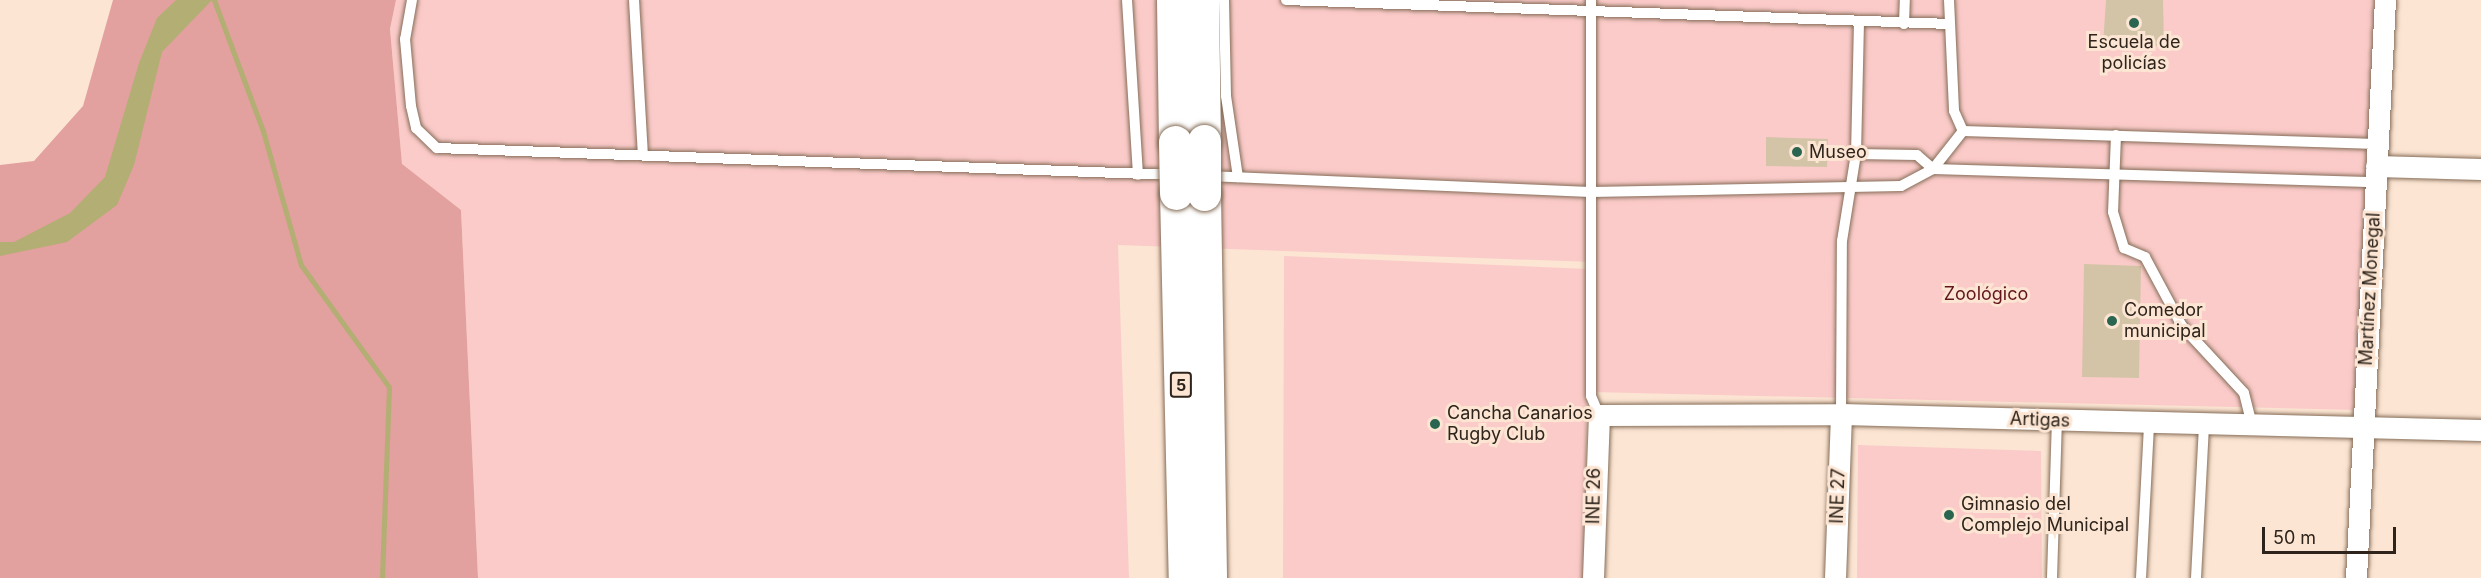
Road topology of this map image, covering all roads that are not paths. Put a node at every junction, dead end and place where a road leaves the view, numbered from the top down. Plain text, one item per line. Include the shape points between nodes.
1 (412, 0) edge
2 (634, 0) edge
3 (1127, 0) edge
4 (1173, 0) edge
5 (1202, 0) edge
6 (1224, 0) edge
7 (1286, 0) edge
8 (1591, 0) edge
9 (1905, 0) edge
10 (1949, 0) edge
11 (2385, 0) edge
12 (1590, 12) junction
13 (1859, 24) junction
14 (1904, 24) junction
15 (1950, 24) junction
16 (1963, 131) junction
17 (2116, 135) junction
18 (1190, 142) junction
19 (2377, 144) junction
20 (1856, 154) junction
21 (643, 155) junction
22 (1933, 169) junction
23 (2481, 169) edge
24 (2115, 171) junction
25 (2376, 174) junction
26 (1138, 175) junction
27 (1238, 177) junction
28 (1851, 188) junction
29 (1591, 192) junction
30 (1190, 194) junction
31 (1841, 414) junction
32 (1599, 415) junction
33 (2057, 421) junction
34 (2149, 423) junction
35 (2204, 424) junction
36 (2252, 425) junction
37 (2363, 427) junction
38 (2481, 430) edge
39 (1185, 578) edge
40 (1210, 578) edge
41 (1593, 578) edge
42 (1835, 578) edge
43 (2052, 578) edge
44 (2141, 578) edge
45 (2196, 578) edge
46 (2356, 578) edge

1 - 21 lane via 405,39 411,106 426,142 454,151
2 - 21 lane
3 - 26 lane
4 - 18 highway, 5
5 - 18 highway, 5
6 - 27 lane via 1227,96
7 - 12 lane
8 - 12 lane
9 - 14 lane
10 - 15 lane
11 - 19 street, Martínez Monegal
12 - 13 lane
12 - 29 lane
13 - 14 lane
13 - 20 lane
14 - 15 lane
15 - 16 lane via 1954,111
16 - 17 lane
16 - 22 lane
17 - 19 lane
17 - 24 lane
18 - 30 highway, 5, bridge
19 - 25 street, Martínez Monegal
20 - 22 lane via 1917,155
20 - 28 lane
21 - 26 lane
22 - 24 lane
22 - 28 lane via 1902,186
23 - 25 street
24 - 25 lane
24 - 36 lane via 2113,212 2124,248 2145,256 2182,326 2244,393
25 - 37 street, Martínez Monegal
26 - 27 lane
27 - 29 lane
28 - 29 lane
28 - 31 lane via 1842,241
29 - 32 lane via 1591,396
30 - 39 highway, 5
30 - 40 highway, 5
31 - 32 street, Artigas
31 - 33 street, Artigas
31 - 42 street, INE 27
32 - 41 street, INE 26
33 - 34 street, Artigas
33 - 43 lane
34 - 35 street, Artigas
34 - 44 lane
35 - 36 street, Artigas
35 - 45 lane
36 - 37 street, Artigas
37 - 38 street, Artigas
37 - 46 street, Martínez Monegal

